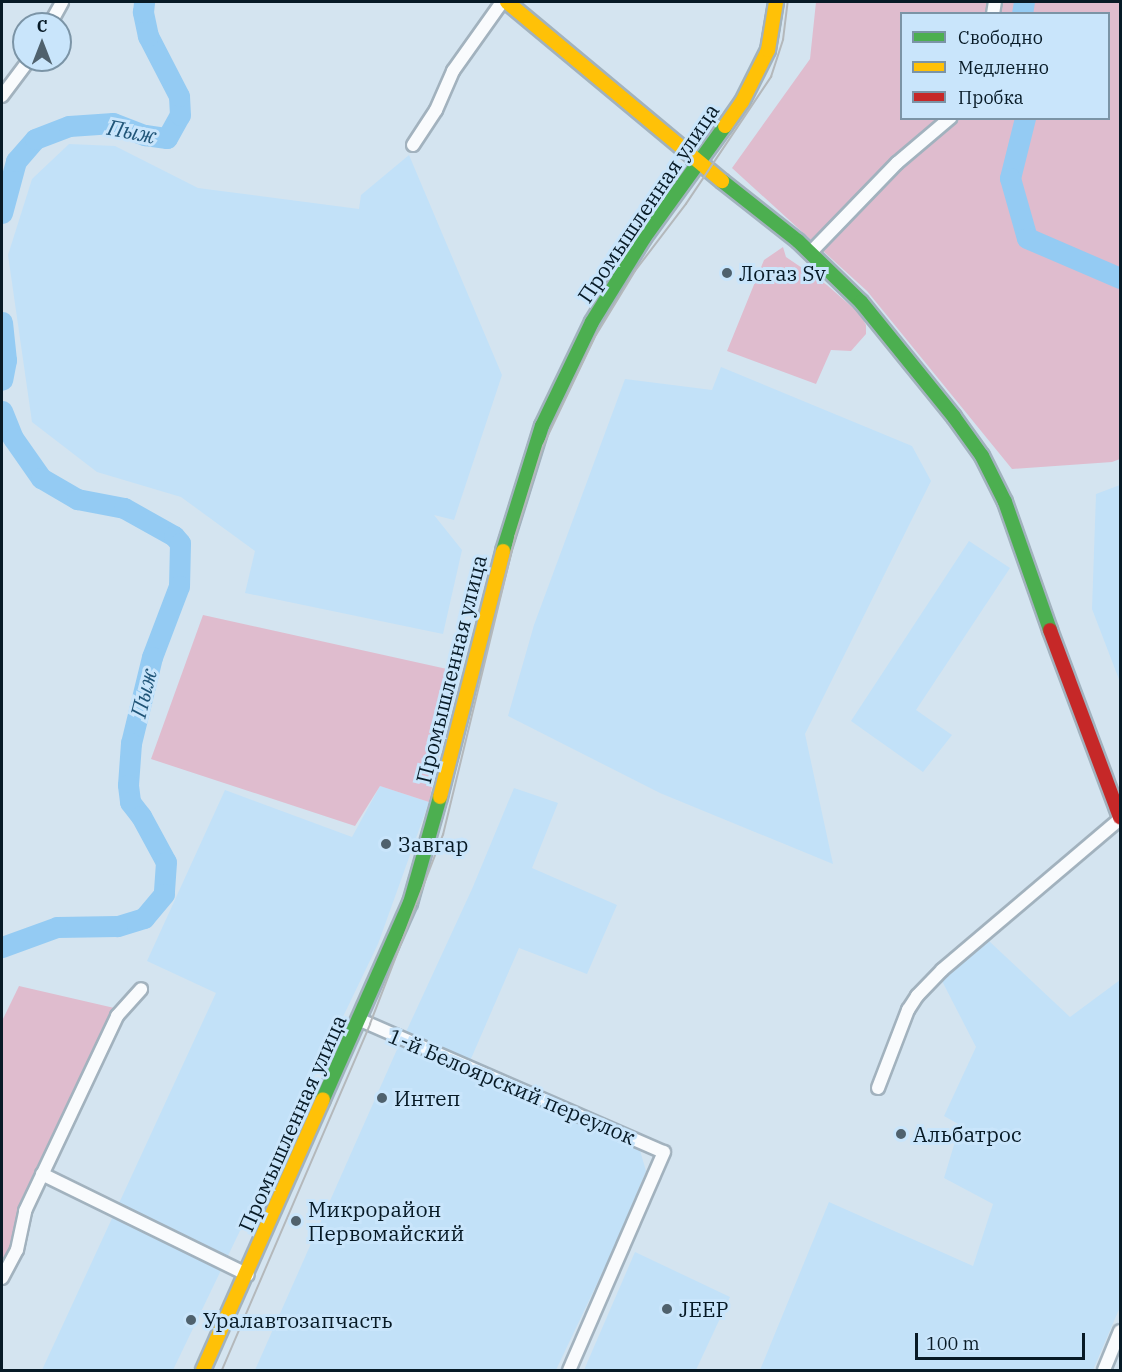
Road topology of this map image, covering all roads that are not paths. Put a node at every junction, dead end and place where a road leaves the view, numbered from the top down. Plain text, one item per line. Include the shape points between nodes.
1 (502, 2) edge
2 (507, 2) edge
3 (776, 2) edge
4 (20, 72) edge
5 (2, 96) edge
6 (948, 120) edge
7 (413, 145) dead end
8 (697, 162) junction
9 (810, 253) junction
10 (1120, 818) edge
11 (141, 989) dead end
12 (360, 1020) junction
13 (878, 1088) dead end
14 (42, 1174) junction
15 (248, 1275) junction
16 (2, 1278) edge
17 (1120, 1331) edge
18 (203, 1371) edge
19 (569, 1371) edge
20 (1104, 1371) edge

1 - 7 street via 453,71 436,110
2 - 8 street
3 - 8 street, Промышленная улица via 768,50 756,77
4 - 5 street
6 - 9 street via 897,163
8 - 9 street
8 - 12 street, Промышленная улица via 592,322 542,426 509,527 410,903
9 - 10 street via 861,302 982,456 1005,502
10 - 13 street via 916,996
11 - 14 street via 117,1016
12 - 15 street, Промышленная улица
12 - 19 street, 1-й Белоярский переулок via 664,1152
14 - 15 street
14 - 16 street via 25,1210 17,1250
15 - 18 street, Промышленная улица
17 - 20 street

